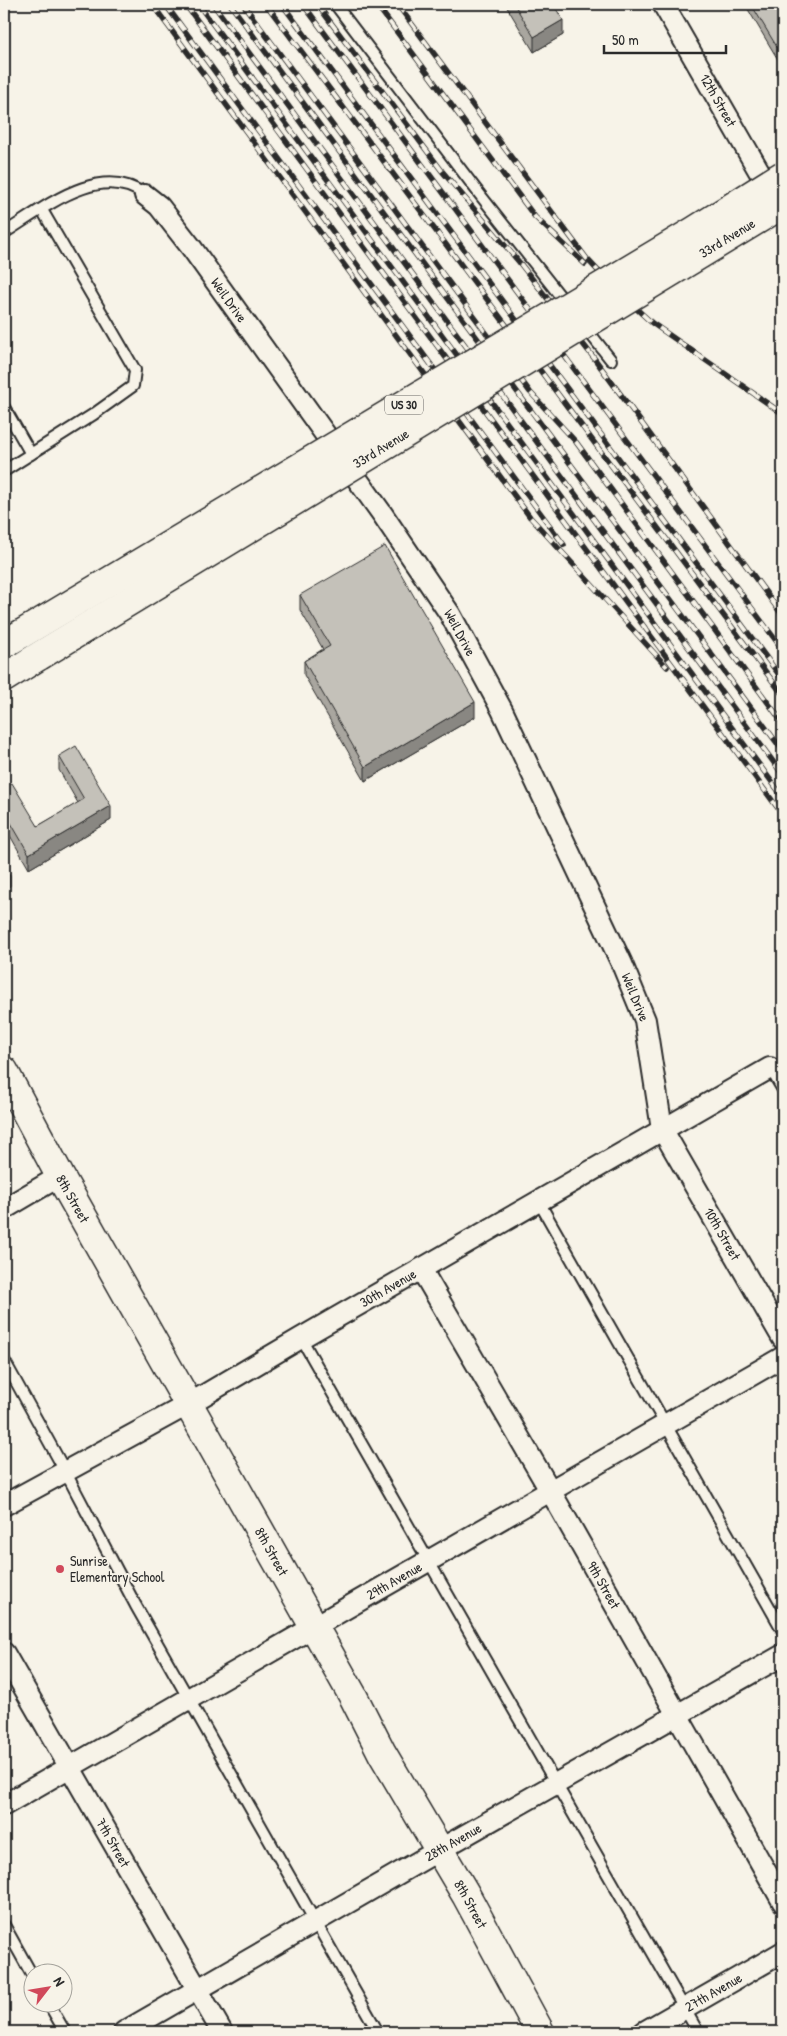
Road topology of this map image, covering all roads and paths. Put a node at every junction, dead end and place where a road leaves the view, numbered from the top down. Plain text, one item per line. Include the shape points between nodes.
1 (335, 4) edge
2 (663, 4) edge
3 (771, 173) edge
4 (145, 196) joint
5 (783, 204) edge
6 (42, 210) junction
7 (4, 233) edge
8 (611, 360) dead end
9 (4, 407) edge
10 (31, 454) junction
11 (4, 471) edge
12 (14, 639) edge
13 (4, 678) edge
14 (770, 1068) joint
15 (4, 1071) edge
16 (783, 1090) edge
17 (662, 1129) junction
18 (60, 1176) junction
19 (539, 1202) junction
20 (4, 1209) edge
21 (421, 1269) junction
22 (301, 1338) junction
23 (783, 1339) edge
24 (783, 1357) edge
25 (4, 1360) edge
26 (189, 1404) junction
27 (666, 1425) junction
28 (65, 1471) junction
29 (551, 1492) junction
30 (4, 1504) edge
31 (429, 1562) junction
32 (315, 1627) junction
33 (783, 1631) edge
34 (4, 1653) edge
35 (783, 1655) edge
36 (189, 1699) junction
37 (677, 1716) junction
38 (70, 1767) junction
39 (556, 1784) junction
40 (4, 1805) edge
41 (439, 1850) junction
42 (783, 1902) edge
43 (315, 1922) junction
44 (4, 1925) edge
45 (783, 1952) edge
46 (26, 1964) edge
47 (198, 1990) junction
48 (684, 2009) junction
49 (55, 2014) edge
50 (65, 2032) edge
51 (124, 2032) edge
52 (222, 2032) edge
53 (378, 2032) edge
54 (540, 2032) edge
55 (644, 2032) edge
56 (698, 2032) edge

1 - 8 lane
2 - 3 street, 12th Street
3 - 12 main road, 33rd Avenue / US 30, bridge via 694,232
4 - 6 lane via 134,187 103,183 74,190
4 - 17 street, Weil Drive via 159,206 191,248 450,614 502,710 646,1020
5 - 13 main road, 33rd Avenue / US 30, bridge
6 - 7 lane
6 - 10 lane via 135,370 133,386
9 - 10 lane
10 - 11 lane
14 - 16 lane
14 - 17 street, 30th Avenue
15 - 18 main road, 8th Street
17 - 19 street, 30th Avenue
17 - 23 street, 10th Street
18 - 20 street
18 - 26 main road, 8th Street
19 - 21 street, 30th Avenue
19 - 27 lane
21 - 22 street, 30th Avenue
21 - 29 street, 9th Street
22 - 26 street, 30th Avenue
22 - 31 lane
24 - 27 street, 29th Avenue
25 - 28 lane
26 - 28 street, 30th Avenue
26 - 32 main road, 8th Street
27 - 29 street, 29th Avenue
27 - 33 lane
28 - 30 street, 30th Avenue
28 - 36 lane
29 - 31 street, 29th Avenue
29 - 37 street, 9th Street
31 - 32 street, 29th Avenue
31 - 39 lane
32 - 36 street, 29th Avenue
32 - 41 main road, 8th Street via 382,1753
34 - 38 street, 7th Street
35 - 37 street, 28th Avenue
36 - 38 street, 29th Avenue
36 - 43 lane
37 - 39 street, 28th Avenue
37 - 42 street, 9th Street
38 - 40 street, 29th Avenue
38 - 47 street, 7th Street
39 - 41 street, 28th Avenue
39 - 48 lane
41 - 43 street, 28th Avenue
41 - 54 main road, 8th Street
43 - 47 street, 28th Avenue
43 - 53 lane
44 - 46 lane
45 - 48 street, 27th Avenue
47 - 51 street, 28th Avenue
47 - 52 street, 7th Street
48 - 55 street, 27th Avenue
48 - 56 lane
49 - 50 lane

